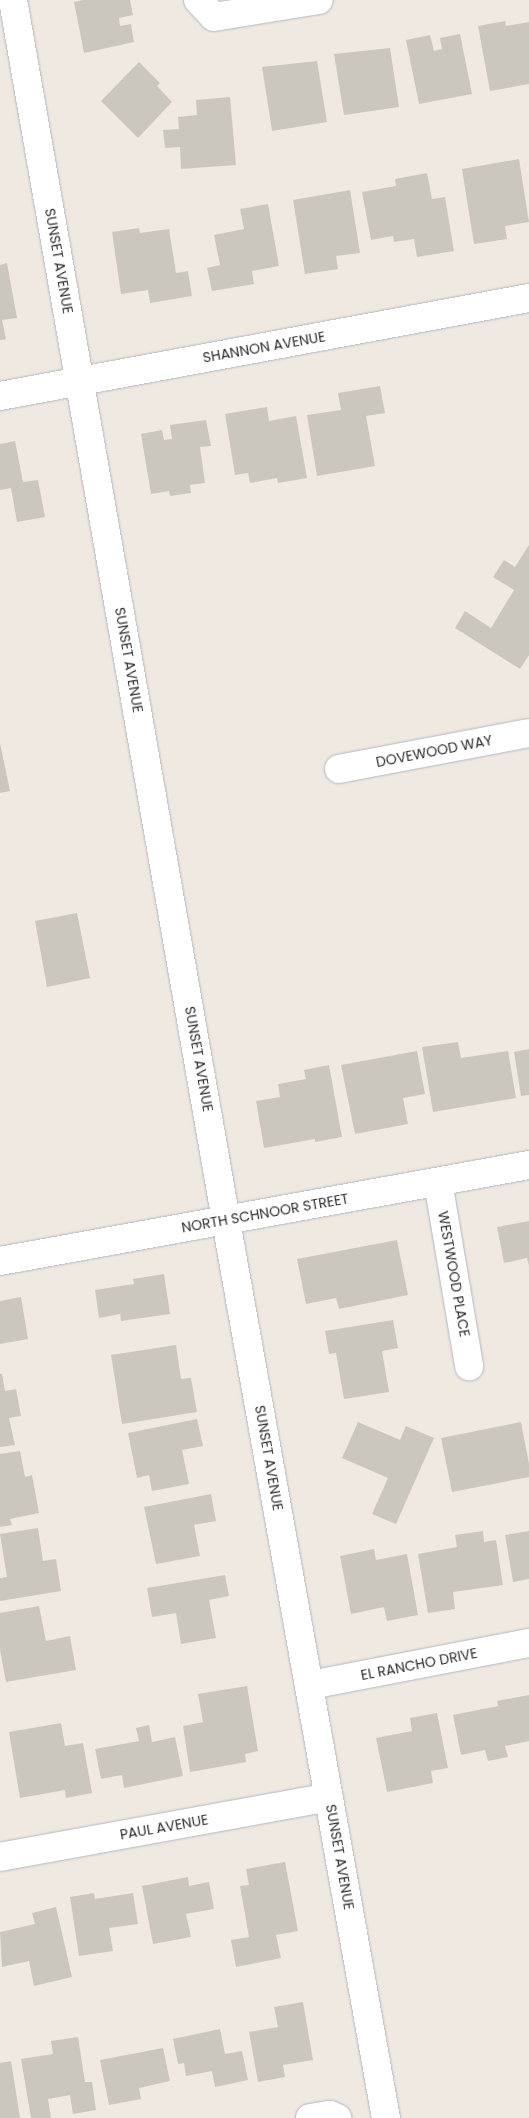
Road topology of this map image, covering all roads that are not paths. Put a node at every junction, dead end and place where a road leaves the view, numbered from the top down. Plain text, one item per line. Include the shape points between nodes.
1 (13, 0) edge
2 (319, 0) edge
3 (199, 2) edge
4 (529, 298) edge
5 (80, 381) junction
6 (0, 396) edge
7 (529, 733) edge
8 (339, 769) dead end
9 (529, 1165) edge
10 (438, 1182) junction
11 (226, 1220) junction
12 (0, 1261) edge
13 (469, 1366) dead end
14 (529, 1643) edge
15 (310, 1684) junction
16 (329, 1797) junction
17 (0, 1857) edge
18 (310, 2118) edge
19 (337, 2118) edge
20 (386, 2118) edge

1 - 5 street, SUNSET AVENUE
2 - 3 street via 214,17
4 - 5 street, SHANNON AVENUE
5 - 6 street, SHANNON AVENUE
5 - 11 street, SUNSET AVENUE
7 - 8 street, DOVEWOOD WAY
9 - 10 street, NORTH SCHNOOR STREET
10 - 11 street, NORTH SCHNOOR STREET
10 - 13 street, WESTWOOD PLACE
11 - 12 street, NORTH SCHNOOR STREET
11 - 15 street, SUNSET AVENUE
14 - 15 street, EL RANCHO DRIVE
15 - 16 street, SUNSET AVENUE
16 - 17 street, PAUL AVENUE
16 - 20 street, SUNSET AVENUE
18 - 19 street via 330,2114

